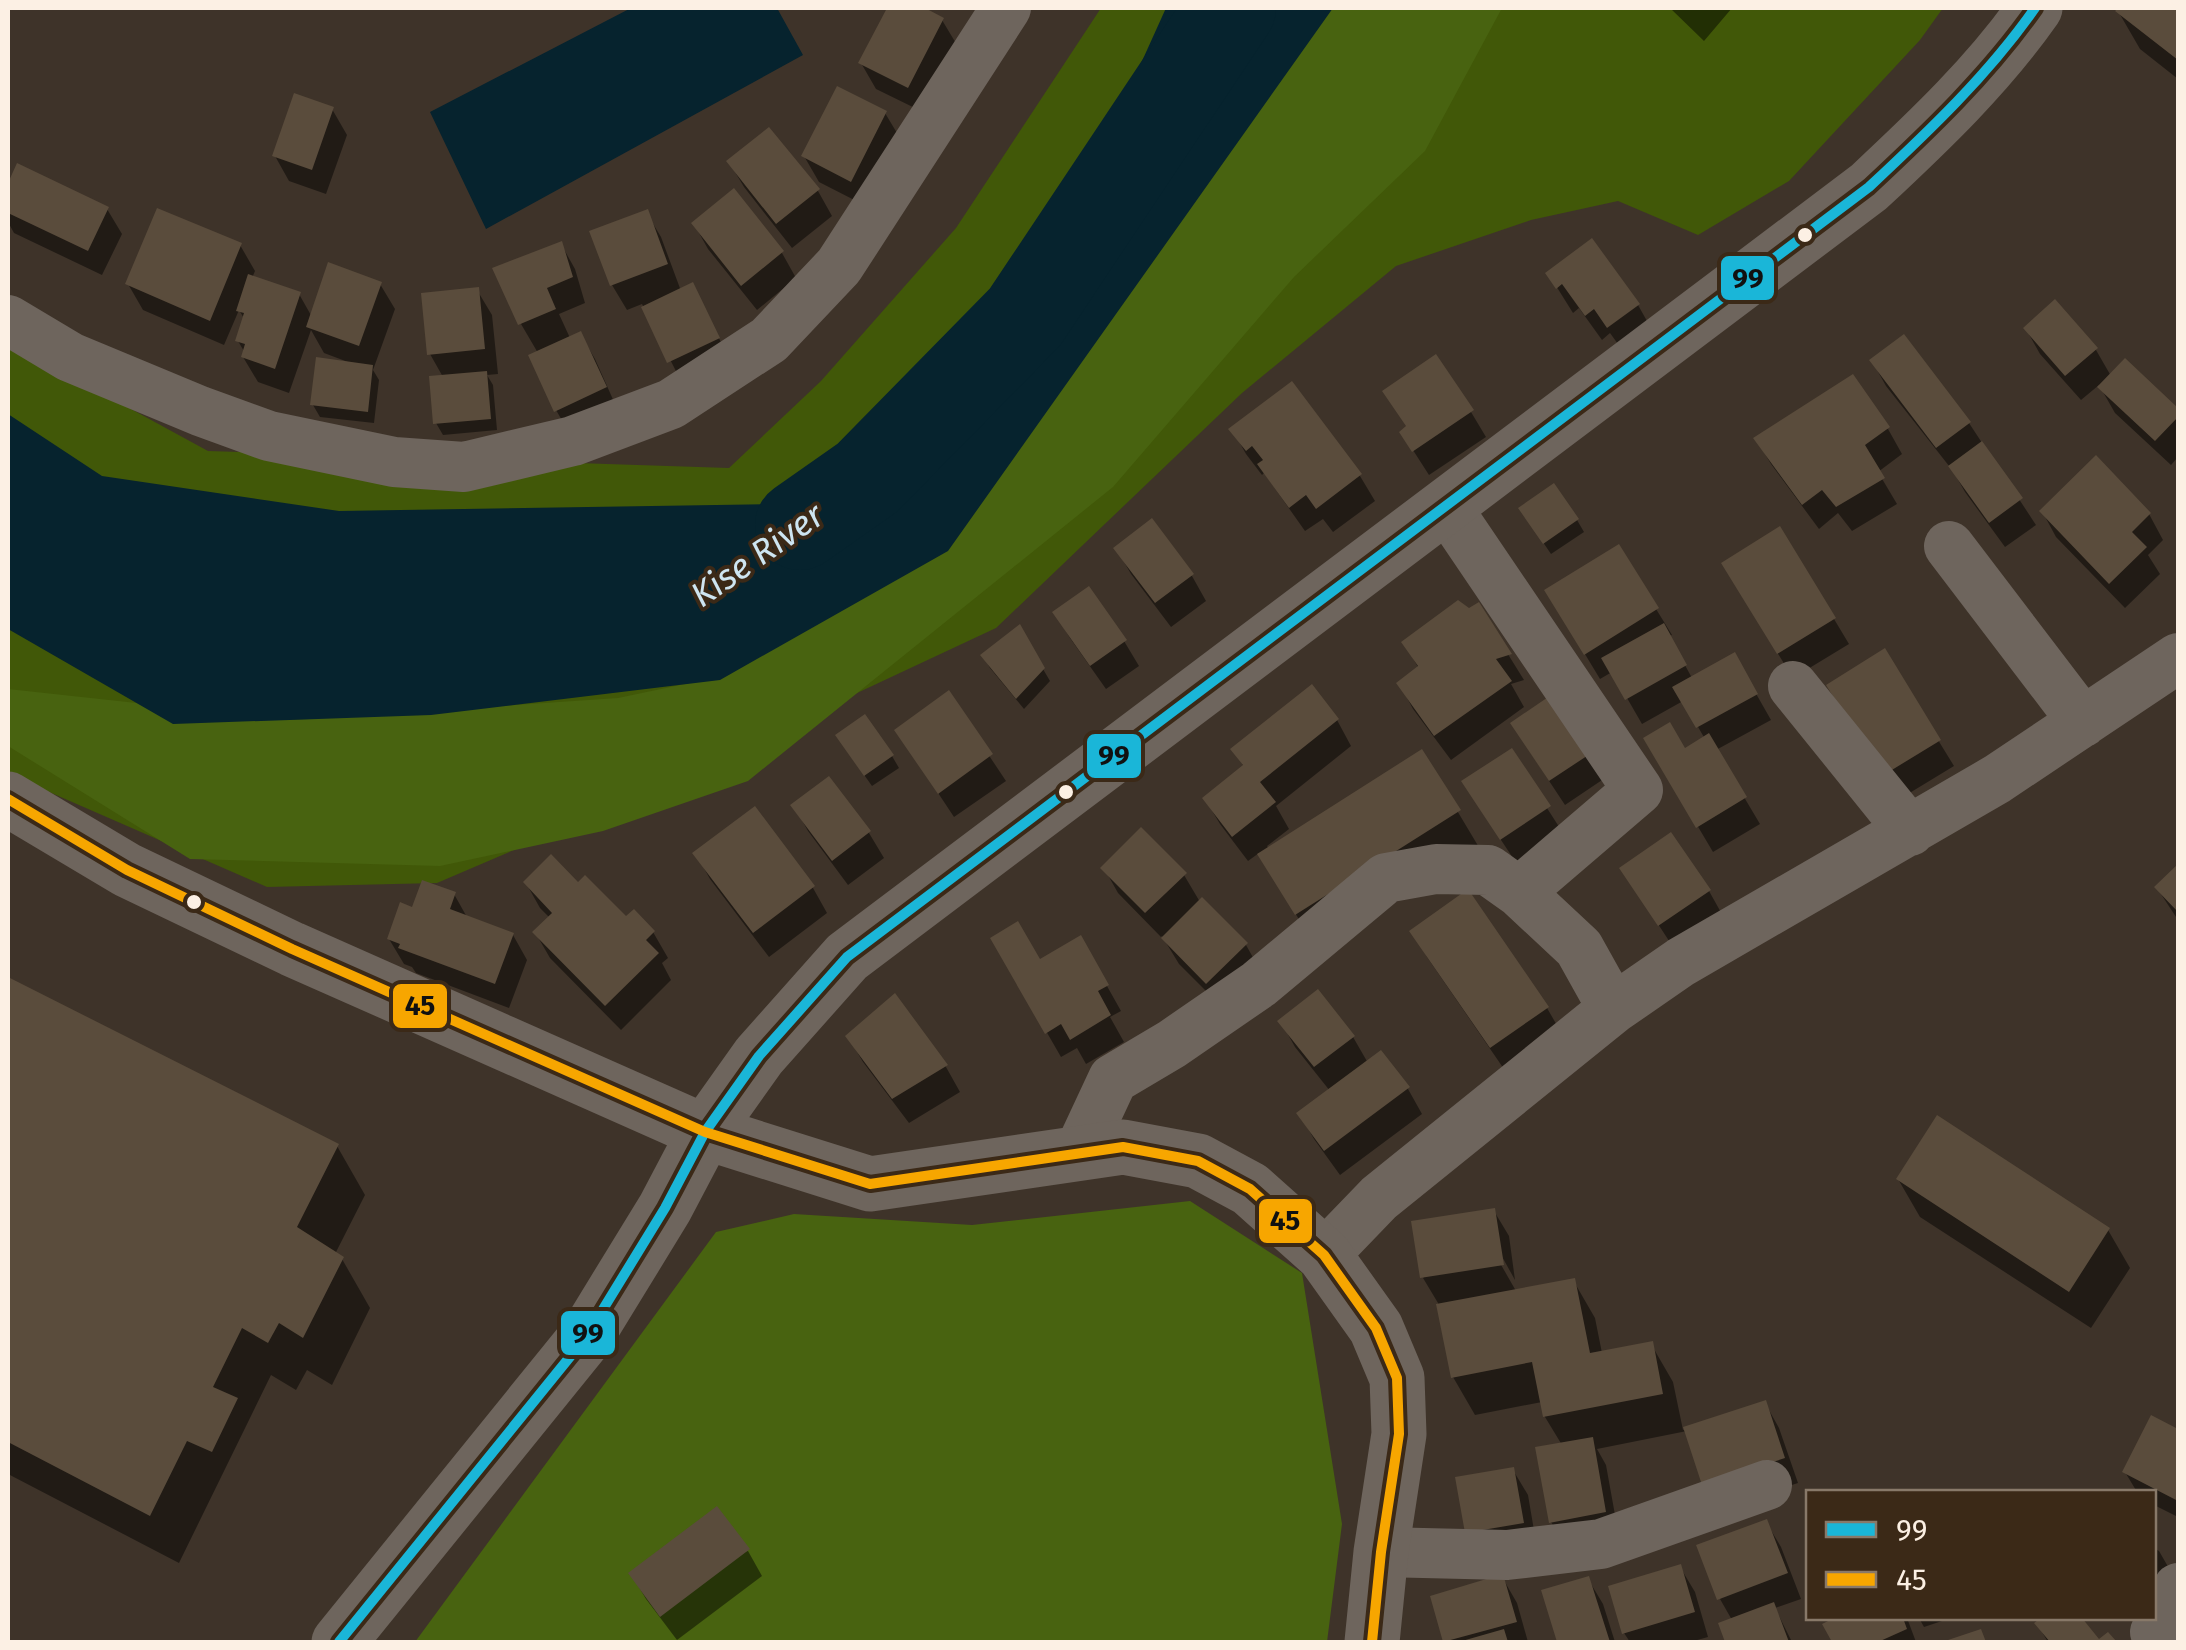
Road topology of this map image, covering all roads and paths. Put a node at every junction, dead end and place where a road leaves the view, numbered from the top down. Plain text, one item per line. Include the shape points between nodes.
1 (1006, 8) edge
2 (2036, 8) edge
3 (8, 320) edge
4 (1445, 505) junction
5 (1949, 546) dead end
6 (2178, 658) edge
7 (1793, 686) dead end
8 (2082, 722) junction
9 (8, 799) edge
10 (1910, 831) junction
11 (1519, 892) junction
12 (1613, 1009) junction
13 (705, 1132) junction
14 (1078, 1154) junction
15 (1324, 1255) junction
16 (1767, 1484) dead end
17 (1381, 1552) junction
18 (2178, 1588) edge
19 (2155, 1632) dead end
20 (339, 1642) edge
21 (1372, 1642) edge

1 - 3 street via 840,266 769,340 670,404 574,441 464,467 394,462 270,436 70,356
2 - 4 street via 1956,103 1868,186
4 - 11 street via 1638,790
4 - 13 street via 847,958 759,1056
5 - 8 street
6 - 8 street
7 - 10 street
8 - 10 street
9 - 13 street via 126,870
10 - 12 street via 1681,962
11 - 12 street via 1579,948
11 - 14 street via 1488,870 1436,868 1386,878 1260,984 1114,1079
12 - 15 street via 1379,1198
13 - 14 street via 870,1184
13 - 20 street via 586,1338
14 - 15 street via 1123,1147 1198,1161 1250,1188
15 - 17 street via 1376,1328 1396,1378 1399,1434
16 - 17 street via 1601,1544 1506,1555
17 - 21 street
18 - 19 street

